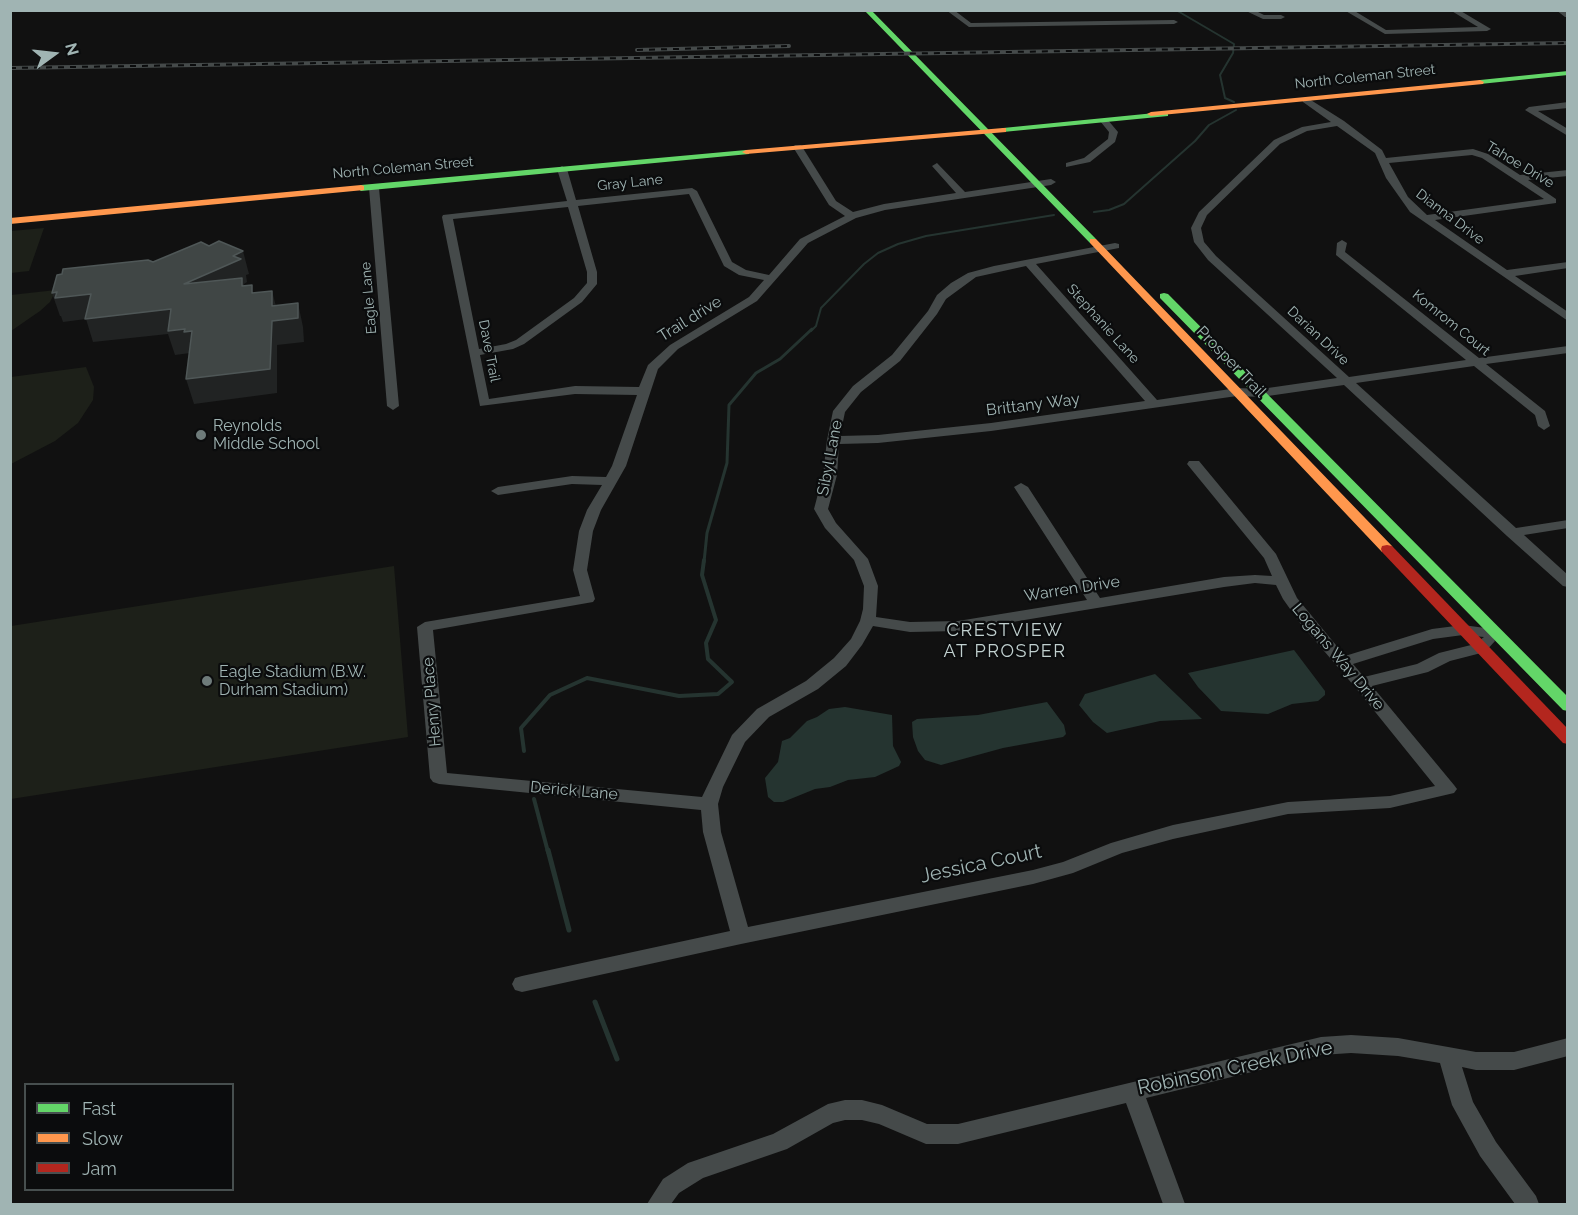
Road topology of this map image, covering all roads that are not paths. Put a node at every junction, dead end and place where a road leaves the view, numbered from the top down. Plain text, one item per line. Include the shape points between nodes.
1 (867, 10) edge
2 (880, 10) edge
3 (949, 10) edge
4 (1247, 10) edge
5 (1347, 10) edge
6 (1453, 10) edge
7 (1559, 10) edge
8 (1161, 14) dead end
9 (1568, 15) edge
10 (1054, 16) dead end
11 (1281, 17) dead end
12 (1059, 24) junction
13 (1567, 74) edge
14 (1306, 100) junction
15 (1568, 105) edge
16 (1165, 114) junction
17 (1104, 121) junction
18 (1341, 123) junction
19 (991, 130) junction
20 (1568, 133) edge
21 (798, 147) junction
22 (1384, 161) junction
23 (1069, 165) dead end
24 (937, 166) dead end
25 (562, 169) junction
26 (1568, 173) edge
27 (1520, 178) junction
28 (1051, 182) junction
29 (1037, 184) junction
30 (374, 188) junction
31 (963, 195) junction
32 (572, 204) junction
33 (852, 216) junction
34 (447, 217) joint
35 (1425, 218) junction
36 (10, 221) edge
37 (1342, 243) dead end
38 (1115, 246) junction
39 (1100, 248) junction
40 (1028, 262) junction
41 (1568, 265) edge
42 (1504, 274) junction
43 (769, 278) junction
44 (1568, 318) edge
45 (1568, 340) edge
46 (1568, 349) edge
47 (474, 353) junction
48 (1467, 354) junction
49 (1477, 362) junction
50 (1335, 372) junction
51 (1345, 381) junction
52 (1256, 388) junction
53 (644, 391) junction
54 (1237, 392) junction
55 (1155, 405) junction
56 (393, 406) dead end
57 (1544, 426) dead end
58 (832, 440) junction
59 (1194, 464) dead end
60 (611, 481) junction
61 (1021, 487) dead end
62 (498, 491) dead end
63 (1568, 524) edge
64 (1512, 533) junction
65 (1281, 581) junction
66 (1568, 584) edge
67 (1096, 603) junction
68 (868, 621) junction
69 (425, 627) joint
70 (1463, 630) junction
71 (1495, 633) junction
72 (1480, 648) junction
73 (1383, 651) junction
74 (1342, 662) junction
75 (1406, 671) junction
76 (1361, 683) junction
77 (1568, 706) edge
78 (1568, 739) edge
79 (439, 778) joint
80 (1448, 789) joint
81 (710, 804) junction
82 (741, 936) junction
83 (522, 984) dead end
84 (1568, 1047) edge
85 (1448, 1056) junction
86 (1132, 1090) junction
87 (658, 1204) edge
88 (1174, 1204) edge
89 (1528, 1204) edge

1 - 19 main road, Prosper Trail
2 - 19 main road, Prosper Trail
3 - 12 street via 969,25
4 - 11 street
5 - 6 street via 1385,32 1486,29
7 - 9 street
8 - 12 street via 1174,22
10 - 12 street
13 - 14 main road, North Coleman Street
14 - 16 main road, North Coleman Street
14 - 18 street, Dianna Drive
15 - 20 street via 1529,110
16 - 17 main road, North Coleman Street
16 - 19 main road, North Coleman Street
17 - 19 main road, North Coleman Street
17 - 23 street via 1114,132 1112,140 1087,160
18 - 22 street, Dianna Drive via 1371,144
18 - 50 street, Darian Drive via 1305,129 1277,142 1203,214 1196,228 1199,242 1212,258
19 - 21 main road, North Coleman Street
19 - 28 main road, Prosper Trail
19 - 29 main road, Prosper Trail
21 - 25 main road, North Coleman Street
21 - 33 street via 832,203
22 - 27 street, Tahoe Drive via 1473,152
22 - 35 street, Dianna Drive via 1404,199
24 - 31 street
25 - 30 main road, North Coleman Street
25 - 32 street
26 - 27 street
27 - 35 street, Tahoe Drive via 1553,201
28 - 29 street, Trail drive
28 - 38 main road, Prosper Trail
29 - 31 street, Trail drive
29 - 39 main road, Prosper Trail
30 - 36 main road, North Coleman Street
30 - 56 street, Eagle Lane
31 - 33 street, Trail drive via 908,202
32 - 34 street, Gray Lane
32 - 43 street, Gray Lane via 692,191 728,264 743,273
32 - 47 street via 591,272 592,284 587,292 520,342
33 - 43 street, Trail drive via 804,241
34 - 47 street, Dave Trail
35 - 42 street, Dianna Drive
37 - 48 street, Komrom Court via 1340,253
38 - 39 street, Sibyl Lane
38 - 52 main road, Prosper Trail
39 - 40 street, Sibyl Lane
39 - 54 main road, Prosper Trail
40 - 55 street, Stephanie Lane
40 - 58 street, Sibyl Lane via 972,275 941,297 913,340 847,399 839,411
41 - 42 street
42 - 44 street, Dianna Drive
43 - 53 street, Trail drive via 753,299 674,347 652,368
45 - 48 street, Brittany Way
46 - 49 street, Brittany Way
47 - 53 street, Dave Trail via 484,404 575,390
48 - 49 street, Komrom Court
48 - 50 street, Brittany Way
49 - 51 street, Brittany Way
49 - 57 street, Komrom Court via 1541,414
50 - 51 street, Darian Drive
50 - 52 street, Brittany Way
51 - 52 street, Brittany Way
51 - 64 street, Darian Drive
52 - 54 street, Brittany Way
52 - 71 main road, Prosper Trail
53 - 60 street, Trail drive via 620,466
54 - 55 street, Brittany Way
54 - 70 main road, Prosper Trail
55 - 58 street, Brittany Way via 878,440
58 - 68 street, Sibyl Lane via 830,474 821,509 830,525 850,544 867,573 871,586
59 - 65 street, Logans Way Drive via 1271,557
60 - 62 street via 572,480
60 - 69 street, Trail drive via 586,531 580,570 588,599
61 - 67 street
63 - 64 street
64 - 66 street, Darian Drive
65 - 67 street, Warren Drive via 1224,582
65 - 74 street, Logans Way Drive via 1290,600
67 - 68 street, Warren Drive via 958,626 910,627
68 - 81 street, Sibyl Lane via 840,662 819,680 763,713 738,739 721,770
69 - 79 street, Henry Place
70 - 71 street
70 - 72 main road, Prosper Trail
70 - 73 street via 1432,634
71 - 72 street
71 - 77 main road, Prosper Trail
72 - 75 street
72 - 78 main road, Prosper Trail
73 - 74 street
73 - 75 street
74 - 76 street, Logans Way Drive
75 - 76 street
76 - 80 street, Logans Way Drive
79 - 81 street, Derick Lane
80 - 82 street, Jessica Court via 1390,802 1288,808 1173,832 1033,877
81 - 82 street, Sibyl Lane via 715,845
82 - 83 street, Jessica Court
84 - 85 street, Robinson Creek Drive via 1514,1061
85 - 86 street, Robinson Creek Drive via 1398,1047 1321,1046
85 - 89 street via 1463,1105 1488,1149
86 - 87 street, Robinson Creek Drive via 978,1131 938,1135 926,1134 882,1115 845,1110 828,1114 779,1142 696,1170 671,1186
86 - 88 street

